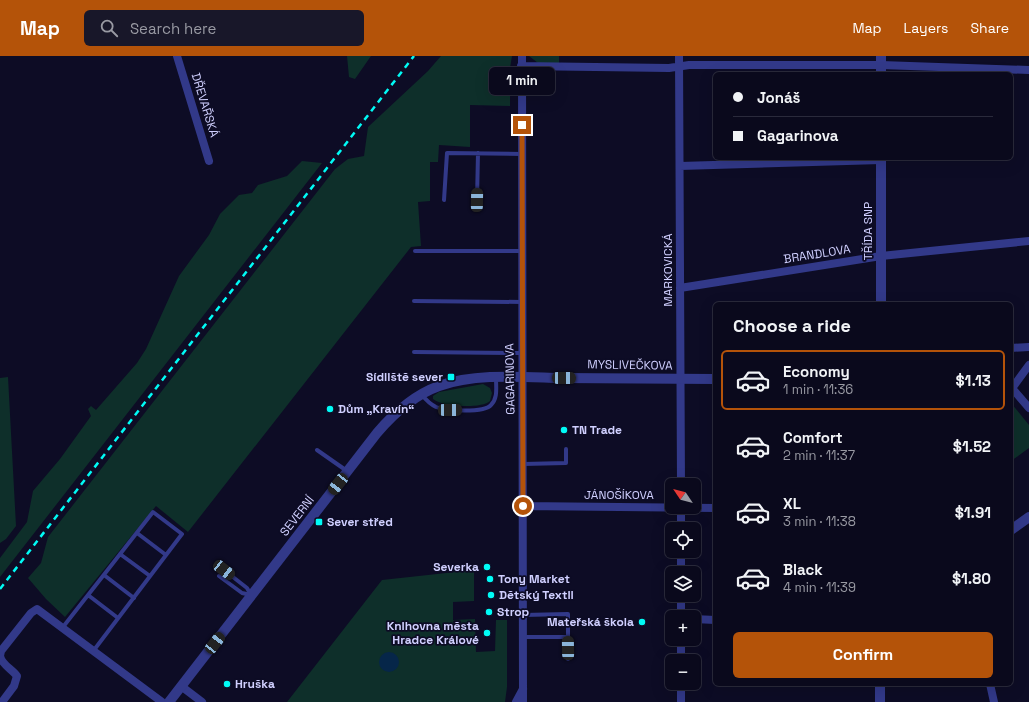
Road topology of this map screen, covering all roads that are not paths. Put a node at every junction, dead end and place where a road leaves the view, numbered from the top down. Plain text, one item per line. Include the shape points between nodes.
1 (178, 56) edge
2 (522, 56) edge
3 (679, 56) edge
4 (881, 65) edge
5 (521, 66) junction
6 (679, 66) junction
7 (1029, 70) edge
8 (478, 154) junction
9 (522, 154) junction
10 (852, 160) edge
11 (881, 160) edge
12 (209, 161) dead end
13 (680, 166) junction
14 (444, 200) dead end
15 (477, 200) dead end
16 (1029, 241) edge
17 (415, 251) dead end
18 (522, 251) junction
19 (881, 256) junction
20 (680, 288) junction
21 (414, 301) dead end
22 (522, 302) junction
23 (881, 302) edge
24 (1029, 347) edge
25 (1013, 348) edge
26 (414, 352) dead end
27 (521, 354) junction
28 (1029, 365) edge
29 (496, 378) junction
30 (522, 378) junction
31 (680, 379) junction
32 (713, 379) edge
33 (1013, 386) edge
34 (1013, 388) edge
35 (422, 395) junction
36 (1029, 408) edge
37 (566, 449) dead end
38 (317, 450) dead end
39 (522, 464) junction
40 (348, 472) junction
41 (681, 478) edge
42 (523, 506) junction
43 (665, 507) edge
44 (701, 508) edge
45 (713, 508) edge
46 (1029, 517) edge
47 (1013, 529) edge
48 (136, 533) junction
49 (120, 554) junction
50 (166, 555) junction
51 (224, 570) dead end
52 (104, 575) junction
53 (150, 576) junction
54 (219, 576) dead end
55 (88, 595) junction
56 (252, 595) junction
57 (134, 598) junction
58 (523, 615) junction
59 (118, 618) junction
60 (701, 620) edge
61 (713, 620) edge
62 (63, 627) junction
63 (523, 637) junction
64 (568, 637) junction
65 (94, 650) junction
66 (0, 656) edge
67 (568, 659) dead end
68 (181, 686) junction
69 (880, 686) edge
70 (990, 686) edge
71 (523, 689) junction
72 (681, 690) edge
73 (2, 702) edge
74 (162, 702) edge
75 (169, 702) edge
76 (202, 702) edge
77 (516, 702) edge
78 (523, 702) edge
79 (681, 702) edge
80 (880, 702) edge
81 (994, 702) edge

1 - 12 street, DŘEVAŘSKÁ
2 - 5 street, GAGARINOVA
3 - 6 street, MARKOVICKÁ
4 - 6 street
4 - 7 street
5 - 6 street
5 - 9 street, GAGARINOVA
6 - 13 street, MARKOVICKÁ
8 - 9 lane
8 - 14 lane via 447,153
8 - 15 lane
9 - 18 street, GAGARINOVA
10 - 13 street
11 - 19 street, TŘÍDA SNP
13 - 20 street, MARKOVICKÁ
16 - 19 street, BRANDLOVA
17 - 18 lane
18 - 22 street, GAGARINOVA
19 - 20 street, BRANDLOVA
19 - 23 street, TŘÍDA SNP
20 - 31 street, MARKOVICKÁ
21 - 22 lane
22 - 27 street, GAGARINOVA
24 - 25 street
26 - 27 lane
27 - 30 street, GAGARINOVA
28 - 33 street
29 - 30 street, SEVERNÍ
29 - 35 street, SEVERNÍ via 458,381
29 - 35 lane via 496,399 490,407 482,410 440,408 431,404
30 - 31 street, MYSLIVEČKOVA
30 - 39 street, GAGARINOVA
31 - 32 street, MYSLIVEČKOVA
31 - 41 street, MARKOVICKÁ
34 - 36 street
35 - 40 street, SEVERNÍ via 386,422
37 - 39 lane via 566,463
38 - 40 lane
39 - 42 street, GAGARINOVA
40 - 56 street, SEVERNÍ
42 - 43 street, JÁNOŠÍKOVA
42 - 58 street, GAGARINOVA
44 - 45 street, JÁNOŠÍKOVA
46 - 47 street
48 - 49 lane
48 - 50 lane
48 - 50 lane via 153,512 171,525 182,534
49 - 52 lane
49 - 53 lane
50 - 53 lane
51 - 56 lane
52 - 55 lane
52 - 57 lane
53 - 57 lane
54 - 56 lane via 242,593
55 - 59 lane
55 - 62 lane
56 - 68 street, SEVERNÍ
57 - 59 lane
58 - 63 street, GAGARINOVA
58 - 64 lane via 568,614
59 - 65 lane
60 - 61 street
62 - 65 street
62 - 66 street via 40,610 34,610 1,651
63 - 64 lane
63 - 71 street, GAGARINOVA
64 - 67 lane
65 - 74 street
66 - 73 street via 1,661 17,676 14,686
68 - 75 street, SEVERNÍ
68 - 76 street
69 - 80 street
70 - 81 street
71 - 77 street
71 - 78 street, GAGARINOVA
72 - 79 street

